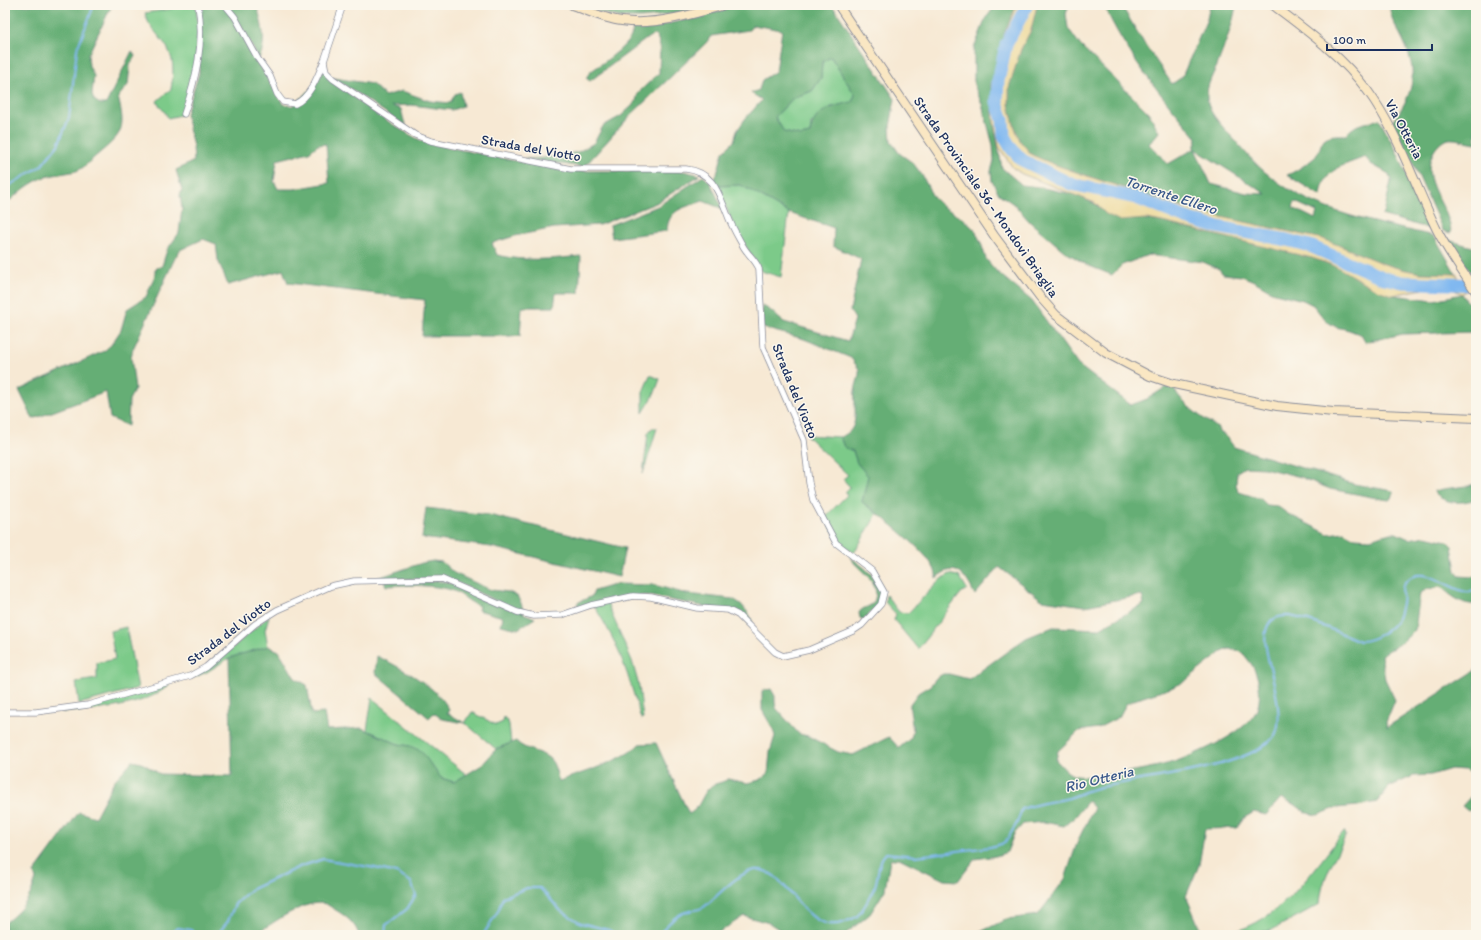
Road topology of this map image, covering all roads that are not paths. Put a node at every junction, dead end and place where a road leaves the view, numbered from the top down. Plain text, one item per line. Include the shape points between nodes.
1 (198, 5) edge
2 (225, 5) edge
3 (343, 5) edge
4 (572, 5) edge
5 (725, 5) edge
6 (838, 5) edge
7 (1273, 5) edge
8 (324, 61) junction
9 (184, 114) dead end
10 (1476, 292) edge
11 (1476, 418) edge
12 (5, 712) edge

1 - 9 street via 200,32 197,72
2 - 8 street via 235,17 283,102 295,104 305,97
3 - 8 street
4 - 5 street via 615,20 636,23
6 - 11 street, Strada Provinciale 36 - Mondovì Briaglia via 995,237 1040,297 1061,319 1106,353 1140,372 1174,384 1269,405 1327,412
7 - 10 street, Via Otteria via 1329,48 1366,88 1393,133 1441,238
8 - 12 street, Strada del Viotto via 325,70 331,77 407,130 426,139 565,169 682,169 698,172 709,178 719,192 745,250 759,269 763,347 804,440 809,483 814,500 836,543 876,576 884,592 883,601 862,625 853,631 809,650 785,656 775,652 738,615 728,610 698,608 633,596 591,605 562,615 537,616 517,612 442,579 346,582 296,600 268,615 213,662 186,678 88,705 36,712

